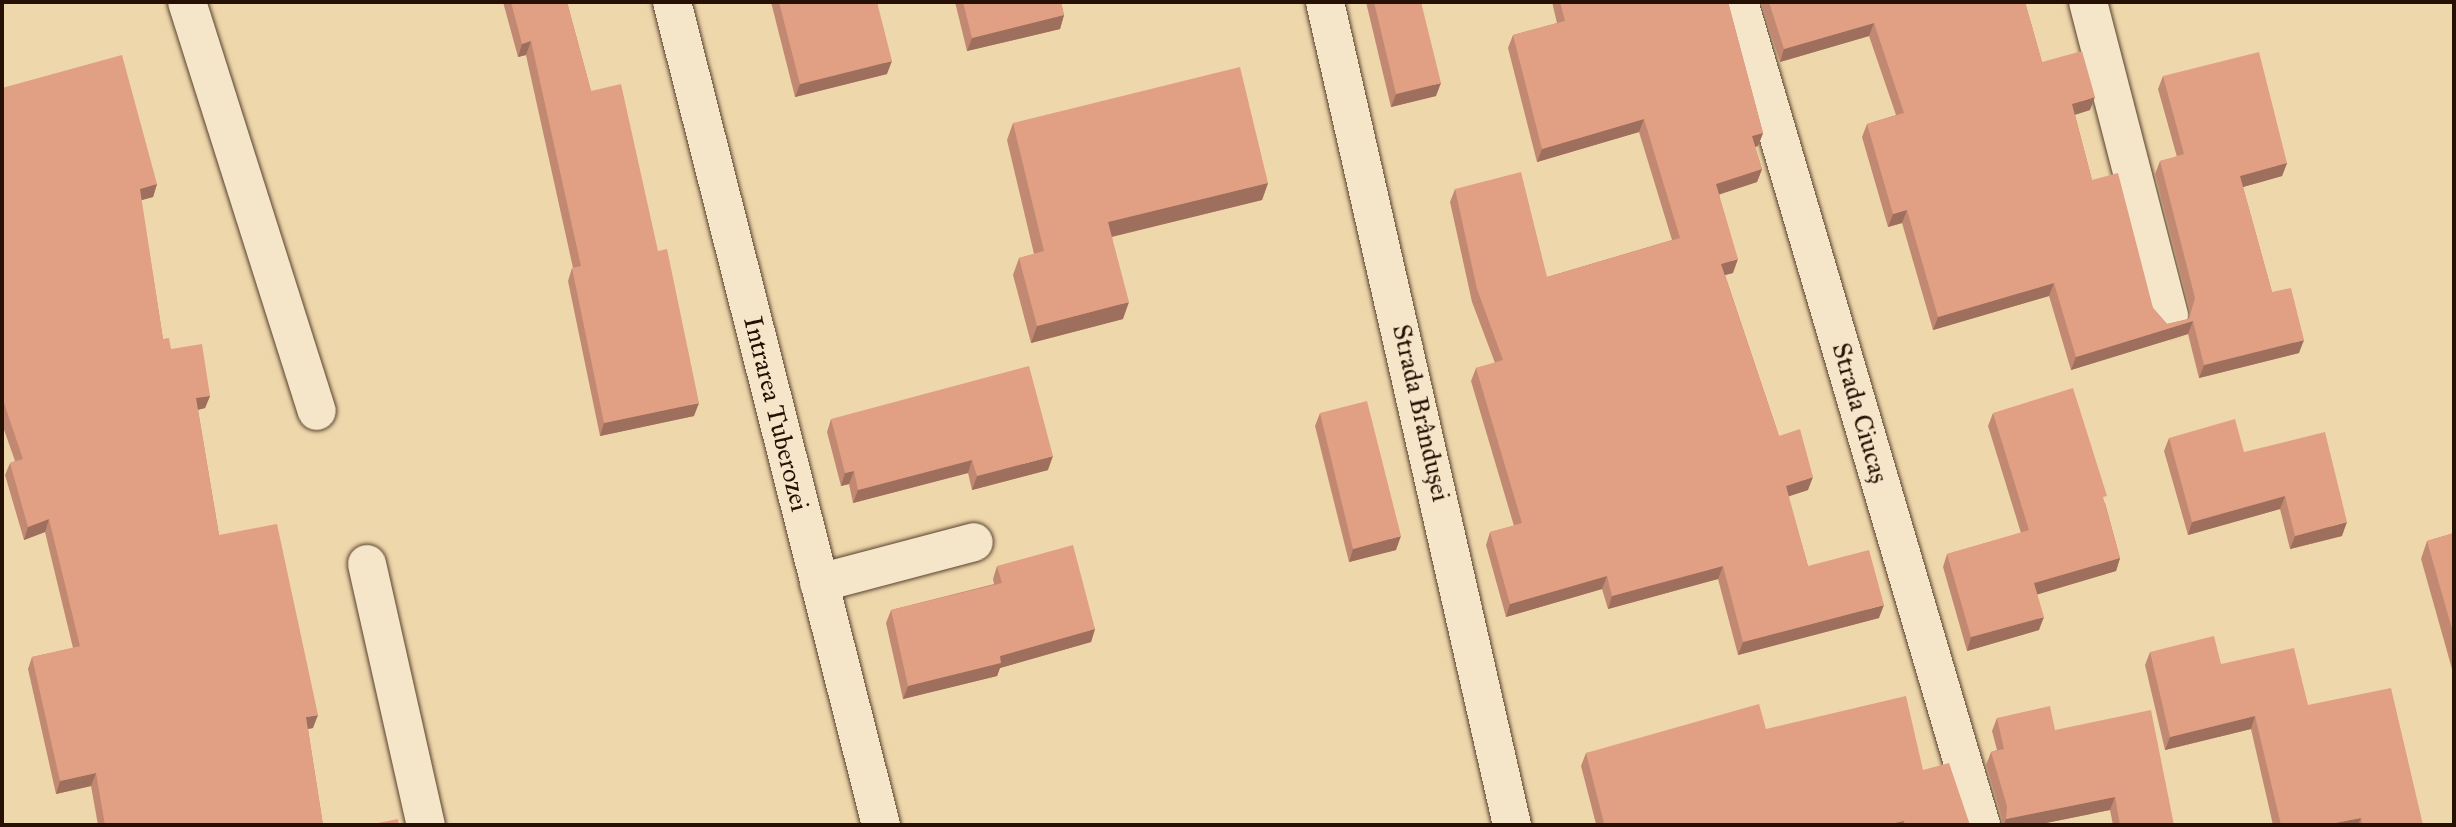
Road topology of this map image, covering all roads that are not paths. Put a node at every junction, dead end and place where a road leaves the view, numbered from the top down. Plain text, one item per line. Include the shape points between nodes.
1 (187, 2) edge
2 (672, 2) edge
3 (1325, 2) edge
4 (1739, 2) edge
5 (2088, 2) edge
6 (2169, 316) dead end
7 (317, 411) dead end
8 (974, 542) dead end
9 (367, 564) dead end
10 (819, 583) junction
11 (426, 825) edge
12 (881, 825) edge
13 (1512, 825) edge
14 (1981, 825) edge

1 - 7 street
2 - 10 street, Intrarea Tuberozei
3 - 13 street, Strada Brândușei
4 - 14 street, Strada Ciucaș
5 - 6 street
8 - 10 street
9 - 11 street
10 - 12 street, Intrarea Tuberozei

